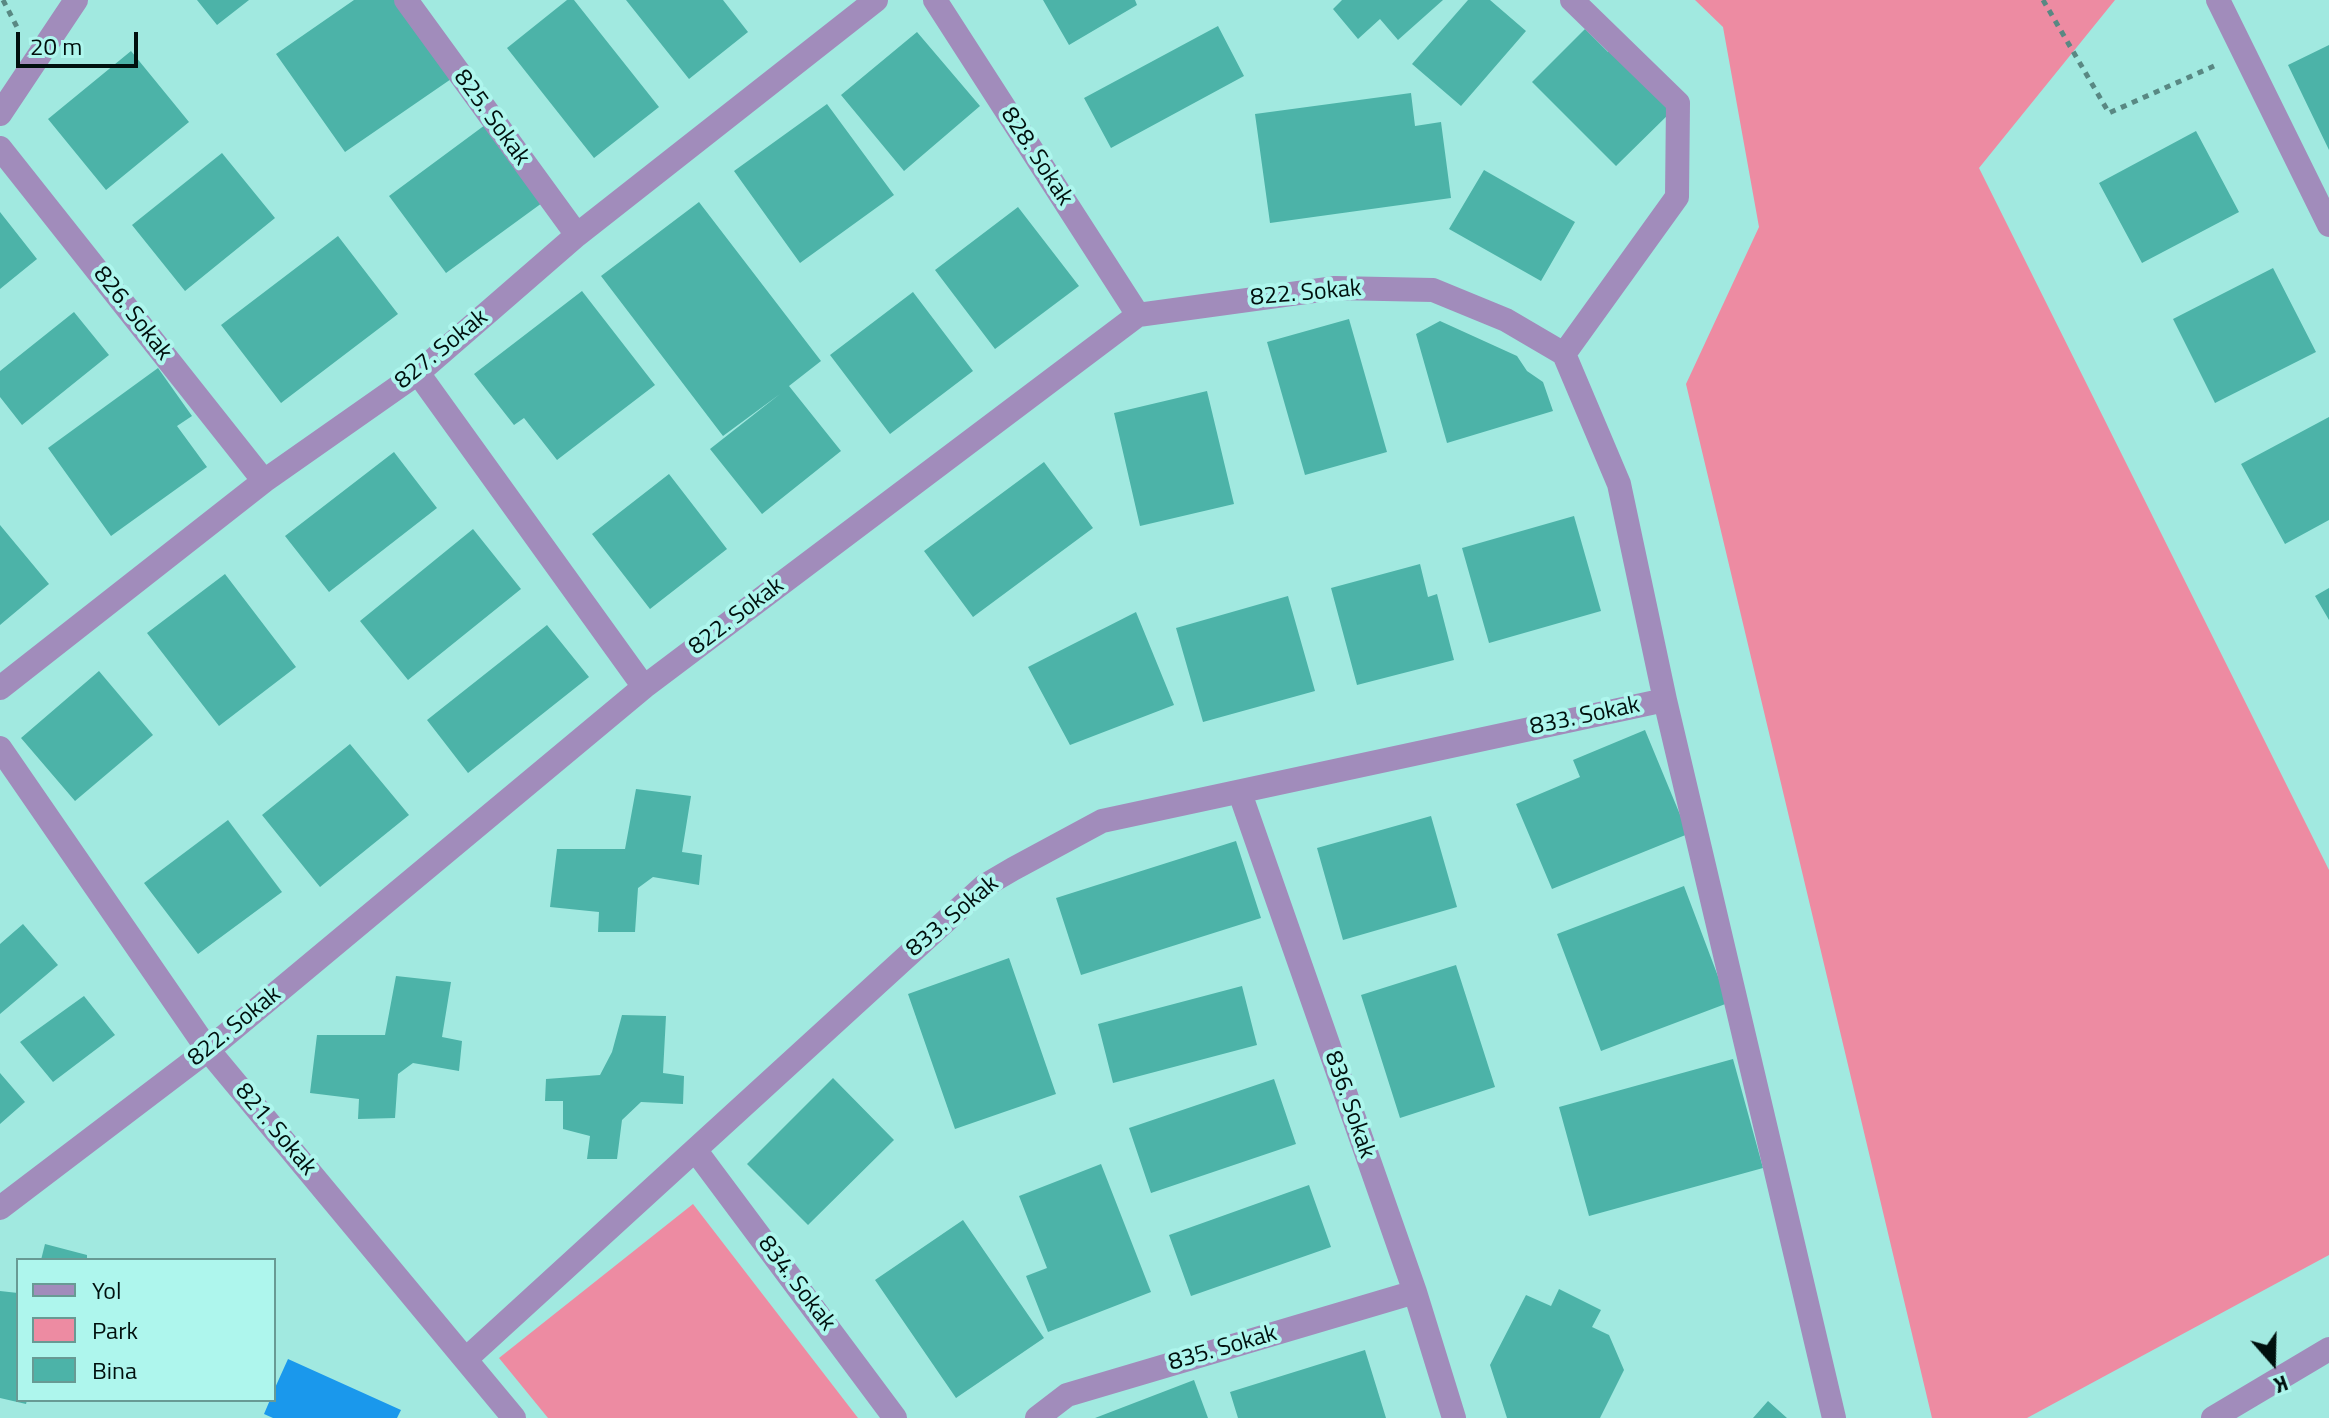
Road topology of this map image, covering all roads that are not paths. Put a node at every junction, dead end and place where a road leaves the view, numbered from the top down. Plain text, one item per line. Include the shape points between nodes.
1 (76, 0) edge
2 (406, 0) edge
3 (876, 0) edge
4 (935, 0) edge
5 (1572, 0) edge
6 (2218, 0) edge
7 (0, 114) edge
8 (0, 148) edge
9 (2329, 225) edge
10 (577, 235) junction
11 (1138, 315) junction
12 (1564, 354) junction
13 (418, 373) junction
14 (264, 481) junction
15 (644, 687) junction
16 (0, 688) edge
17 (1665, 700) junction
18 (0, 748) edge
19 (1240, 793) junction
20 (208, 1050) junction
21 (696, 1151) junction
22 (0, 1208) edge
23 (1415, 1292) junction
24 (2329, 1349) edge
25 (466, 1359) junction
26 (514, 1418) edge
27 (895, 1418) edge
28 (1037, 1418) edge
29 (1454, 1418) edge
30 (1834, 1418) edge
31 (2213, 1418) edge

1 - 7 street
2 - 10 street, 825. Sokak
3 - 10 street, 827. Sokak
4 - 11 street, 828. Sokak
5 - 12 street via 1678,103 1677,197
6 - 9 street
8 - 14 street, 826. Sokak
10 - 13 street, 827. Sokak
11 - 12 street, 822. Sokak via 1335,288 1433,290 1506,320
11 - 15 street, 822. Sokak
12 - 17 street via 1619,484
13 - 14 street, 827. Sokak
13 - 15 street
14 - 16 street, 827. Sokak
15 - 20 street, 822. Sokak
17 - 19 street, 833. Sokak
17 - 30 street
18 - 20 street, 821. Sokak
19 - 21 street, 833. Sokak via 1102,821 984,886
19 - 23 street, 836. Sokak
20 - 22 street, 822. Sokak
20 - 25 street, 821. Sokak
21 - 25 street, 833. Sokak
21 - 27 street, 834. Sokak
23 - 28 street, 835. Sokak via 1067,1395
23 - 29 street, 836. Sokak
24 - 31 street
25 - 26 street, 821. Sokak

